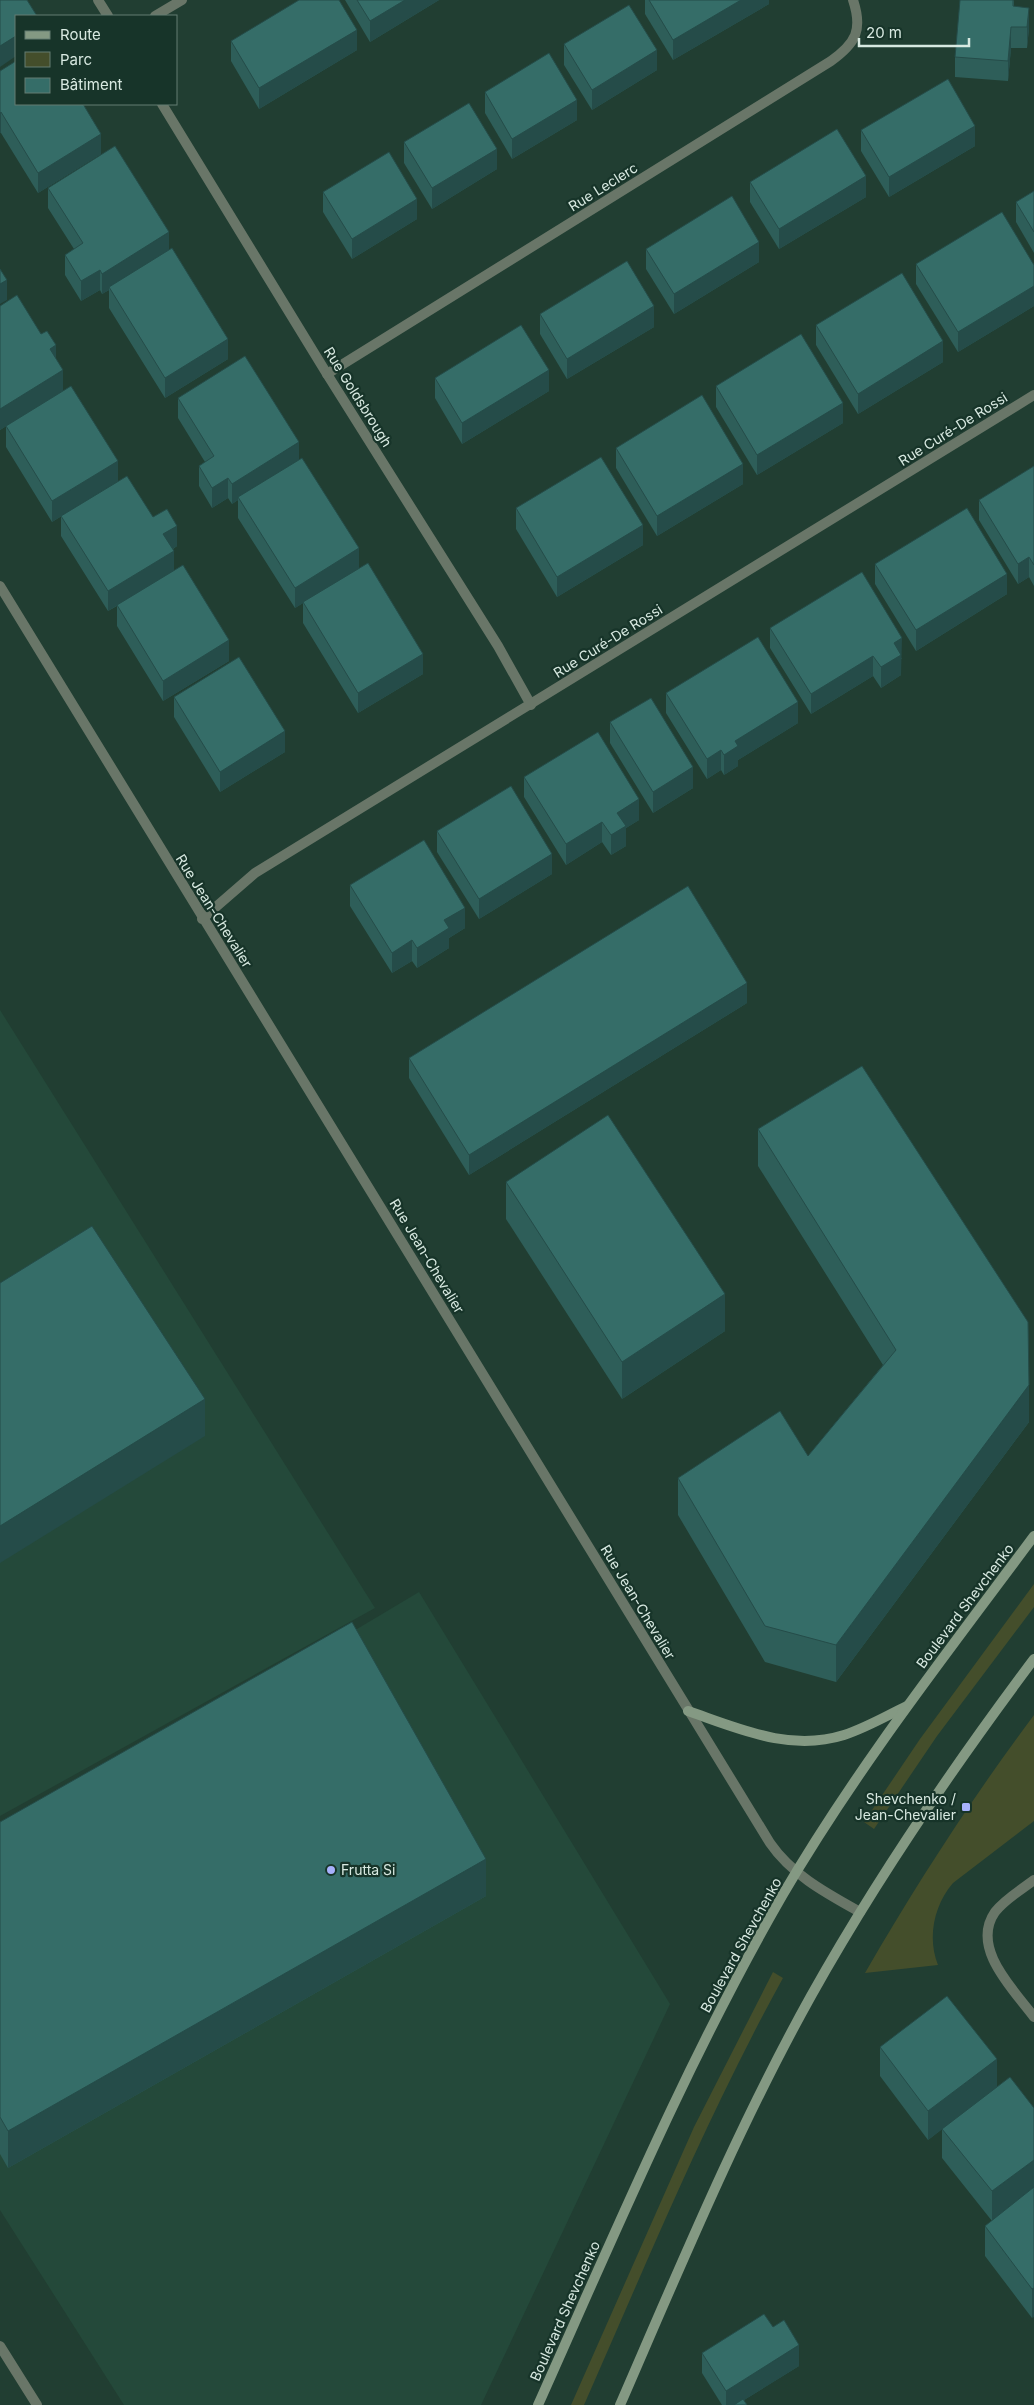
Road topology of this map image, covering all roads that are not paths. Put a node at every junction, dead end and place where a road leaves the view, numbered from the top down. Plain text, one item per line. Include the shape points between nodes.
1 (98, 0) edge
2 (182, 0) edge
3 (853, 0) edge
4 (107, 15) edge
5 (157, 15) edge
6 (163, 105) edge
7 (327, 374) junction
8 (1034, 395) edge
9 (0, 586) edge
10 (531, 705) junction
11 (202, 919) junction
12 (1034, 1536) edge
13 (1034, 1658) edge
14 (908, 1706) junction
15 (688, 1711) junction
16 (796, 1873) junction
17 (1034, 1880) edge
18 (860, 1912) junction
19 (1034, 2017) edge
20 (0, 2346) edge
21 (37, 2405) edge
22 (538, 2405) edge
23 (620, 2405) edge

1 - 4 street
2 - 5 street
3 - 7 street, Rue Leclerc via 858,26 856,35 832,61
6 - 7 street, Rue Goldsbrough
7 - 10 street, Rue Goldsbrough via 498,646
8 - 10 street, Rue Curé-De Rossi
9 - 11 street, Rue Jean-Chevalier
10 - 11 street, Rue Curé-De Rossi via 255,873
11 - 15 street, Rue Jean-Chevalier
12 - 14 street, Boulevard Shevchenko
13 - 18 street via 923,1813
14 - 15 street via 846,1734 802,1742 766,1737
14 - 16 street, Boulevard Shevchenko via 837,1807
15 - 16 street, Rue Jean-Chevalier via 770,1843
16 - 18 street, Rue Jean-Chevalier
16 - 22 street, Boulevard Shevchenko via 676,2096
17 - 19 street via 994,1913 988,1933 996,1964
18 - 23 street via 811,1996 754,2107
20 - 21 street

